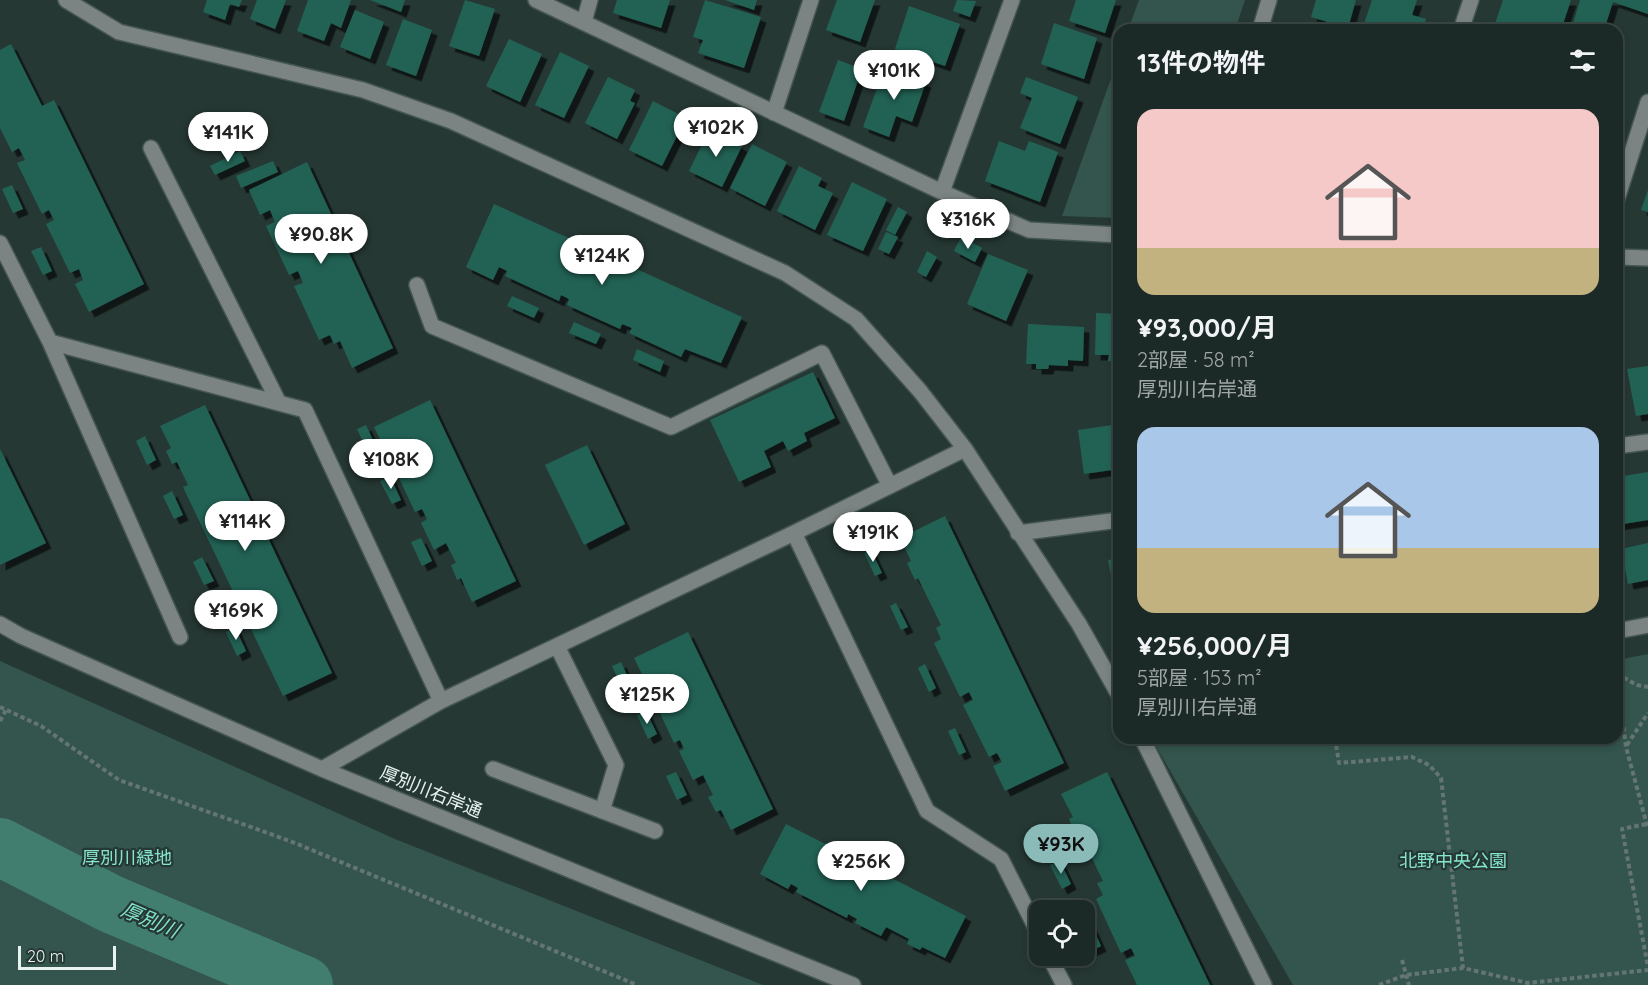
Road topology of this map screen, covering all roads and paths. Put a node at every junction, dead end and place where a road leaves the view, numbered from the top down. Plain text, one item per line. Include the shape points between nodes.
1 (66, 0) edge
2 (536, 0) edge
3 (590, 0) edge
4 (811, 0) edge
5 (1012, 0) edge
6 (1269, 0) edge
7 (1471, 0) edge
8 (584, 22) junction
9 (1262, 24) edge
10 (1463, 24) edge
11 (1648, 102) edge
12 (774, 113) junction
13 (151, 148) dead end
14 (1623, 180) edge
15 (942, 192) junction
16 (1113, 235) edge
17 (0, 243) edge
18 (1623, 257) edge
19 (1648, 258) edge
20 (417, 285) dead end
21 (50, 342) junction
22 (279, 403) junction
23 (1648, 441) edge
24 (1623, 445) edge
25 (965, 449) junction
26 (890, 486) junction
27 (1113, 521) edge
28 (794, 533) junction
29 (1018, 533) junction
30 (0, 624) edge
31 (1648, 625) edge
32 (1623, 630) edge
33 (180, 637) dead end
34 (557, 646) junction
35 (1623, 678) edge
36 (1113, 684) edge
37 (1648, 687) edge
38 (441, 700) junction
39 (0, 707) edge
40 (5, 711) junction
41 (1648, 713) edge
42 (0, 721) edge
43 (1623, 723) edge
44 (1145, 744) edge
45 (1336, 744) edge
46 (1626, 747) junction
47 (322, 769) junction
48 (493, 769) dead end
49 (602, 811) junction
50 (1647, 826) edge
51 (655, 831) dead end
52 (1029, 914) edge
53 (1402, 960) dead end
54 (1054, 966) edge
55 (1463, 968) junction
56 (1648, 969) edge
57 (1406, 975) junction
58 (637, 985) edge
59 (853, 985) edge
60 (1064, 985) edge
61 (1264, 985) edge
62 (1379, 985) edge
63 (1409, 985) edge

1 - 25 street via 119,32 363,90 451,121 785,273 856,319
2 - 8 street
3 - 8 street
4 - 12 street
5 - 15 street
6 - 9 street
7 - 10 street
8 - 12 street
11 - 14 street
12 - 15 street
13 - 22 street
15 - 16 street via 1029,230
17 - 21 street
18 - 19 street
20 - 26 street via 432,326 671,428 822,353
21 - 22 street
21 - 33 street
22 - 38 street via 305,410
23 - 24 street
25 - 26 street
25 - 29 street
26 - 28 street
27 - 29 street
28 - 34 street
28 - 52 street via 927,811 1001,859
29 - 36 street via 1079,624
30 - 47 street, 厚別川右岸通
31 - 32 street
34 - 38 street
34 - 49 street via 616,765
35 - 37 path
38 - 47 street
39 - 40 path
40 - 42 path
40 - 58 path via 41,726 119,780 290,841
41 - 46 path
43 - 46 path
44 - 61 street
45 - 55 path via 1339,763 1412,757 1429,765 1441,778
46 - 50 path
47 - 59 street, 厚別川右岸通
48 - 49 street
49 - 51 street
50 - 56 path via 1622,829
53 - 57 path
54 - 60 street
55 - 56 path via 1528,983
55 - 57 path
57 - 62 path
57 - 63 path

